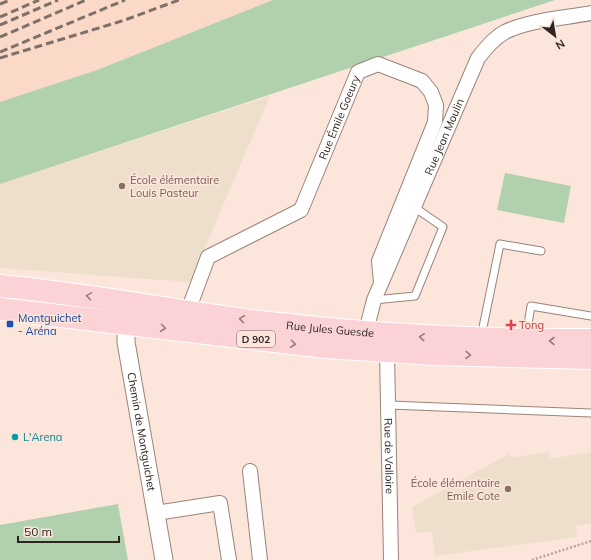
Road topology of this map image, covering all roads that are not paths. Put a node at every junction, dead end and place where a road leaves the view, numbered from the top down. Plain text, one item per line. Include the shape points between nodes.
1 (591, 13) edge
2 (414, 207) junction
3 (541, 251) dead end
4 (381, 282) junction
5 (0, 286) edge
6 (374, 300) junction
7 (128, 302) junction
8 (0, 309) edge
9 (188, 311) junction
10 (591, 316) edge
11 (125, 324) junction
12 (481, 340) junction
13 (591, 340) edge
14 (363, 341) junction
15 (525, 341) junction
16 (387, 352) junction
17 (591, 358) edge
18 (389, 405) junction
19 (591, 413) edge
20 (250, 471) dead end
21 (156, 513) junction
22 (164, 560) edge
23 (229, 560) edge
24 (260, 560) edge
25 (391, 560) edge

1 - 2 street, Rue Jean Moulin via 528,25 505,32 490,43 478,58
2 - 4 street, Rue Jean Moulin
2 - 6 lane via 444,227 415,296
3 - 12 lane via 500,244
4 - 6 street, Rue Jean Moulin
4 - 9 street, Rue Émile Goeury via 379,261 435,122 436,106 431,92 422,81 378,64 358,72 301,210 208,257
7 -> 5 main road, Rue Jules Guesde / D 902
6 - 14 street, Rue Jean Moulin
7 - 9 main road, Rue Jules Guesde / D 902
7 - 11 street, Chemin de Montguichet
8 - 11 main road, Rue Jules Guesde / D 902
14 -> 9 main road, Rue Jules Guesde / D 902
10 - 15 lane via 532,306
11 -> 14 main road, Rue Jules Guesde / D 902
11 - 21 street, Chemin de Montguichet
12 -> 14 main road, Rue Jules Guesde / D 902
12 - 15 main road, Rue Jules Guesde / D 902
13 -> 15 main road, Rue Jules Guesde / D 902
14 - 16 main road, Rue Jules Guesde / D 902
16 -> 17 main road, Rue Jules Guesde / D 902
16 - 18 street, Rue de Valloire
18 - 19 lane
18 - 25 street, Rue de Valloire
20 - 24 street
21 - 22 street, Chemin de Montguichet
21 - 23 street via 220,503

